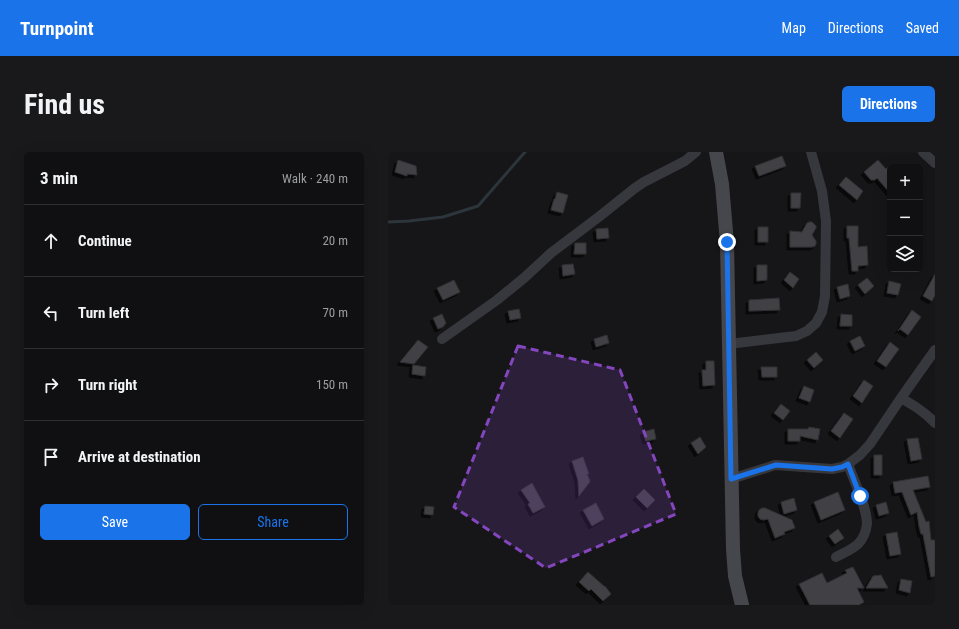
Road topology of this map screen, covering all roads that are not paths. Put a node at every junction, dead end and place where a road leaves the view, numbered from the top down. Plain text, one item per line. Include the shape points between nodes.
1 (696, 152) edge
2 (716, 152) edge
3 (811, 152) edge
4 (923, 152) edge
5 (935, 163) edge
6 (442, 339) dead end
7 (729, 344) junction
8 (935, 350) edge
9 (901, 398) junction
10 (935, 423) edge
11 (848, 464) junction
12 (731, 479) junction
13 (836, 557) dead end
14 (742, 605) edge

1 - 6 street via 635,188 551,253 497,300
2 - 7 street via 722,184 727,242
3 - 7 street via 822,191 826,221 825,296 822,312 807,331 796,336
4 - 5 street
7 - 12 street
8 - 9 street
9 - 10 street
9 - 11 street via 870,444
11 - 12 street via 832,469 776,465
11 - 13 street via 866,513 867,523 865,534 858,545
12 - 14 street via 732,549

